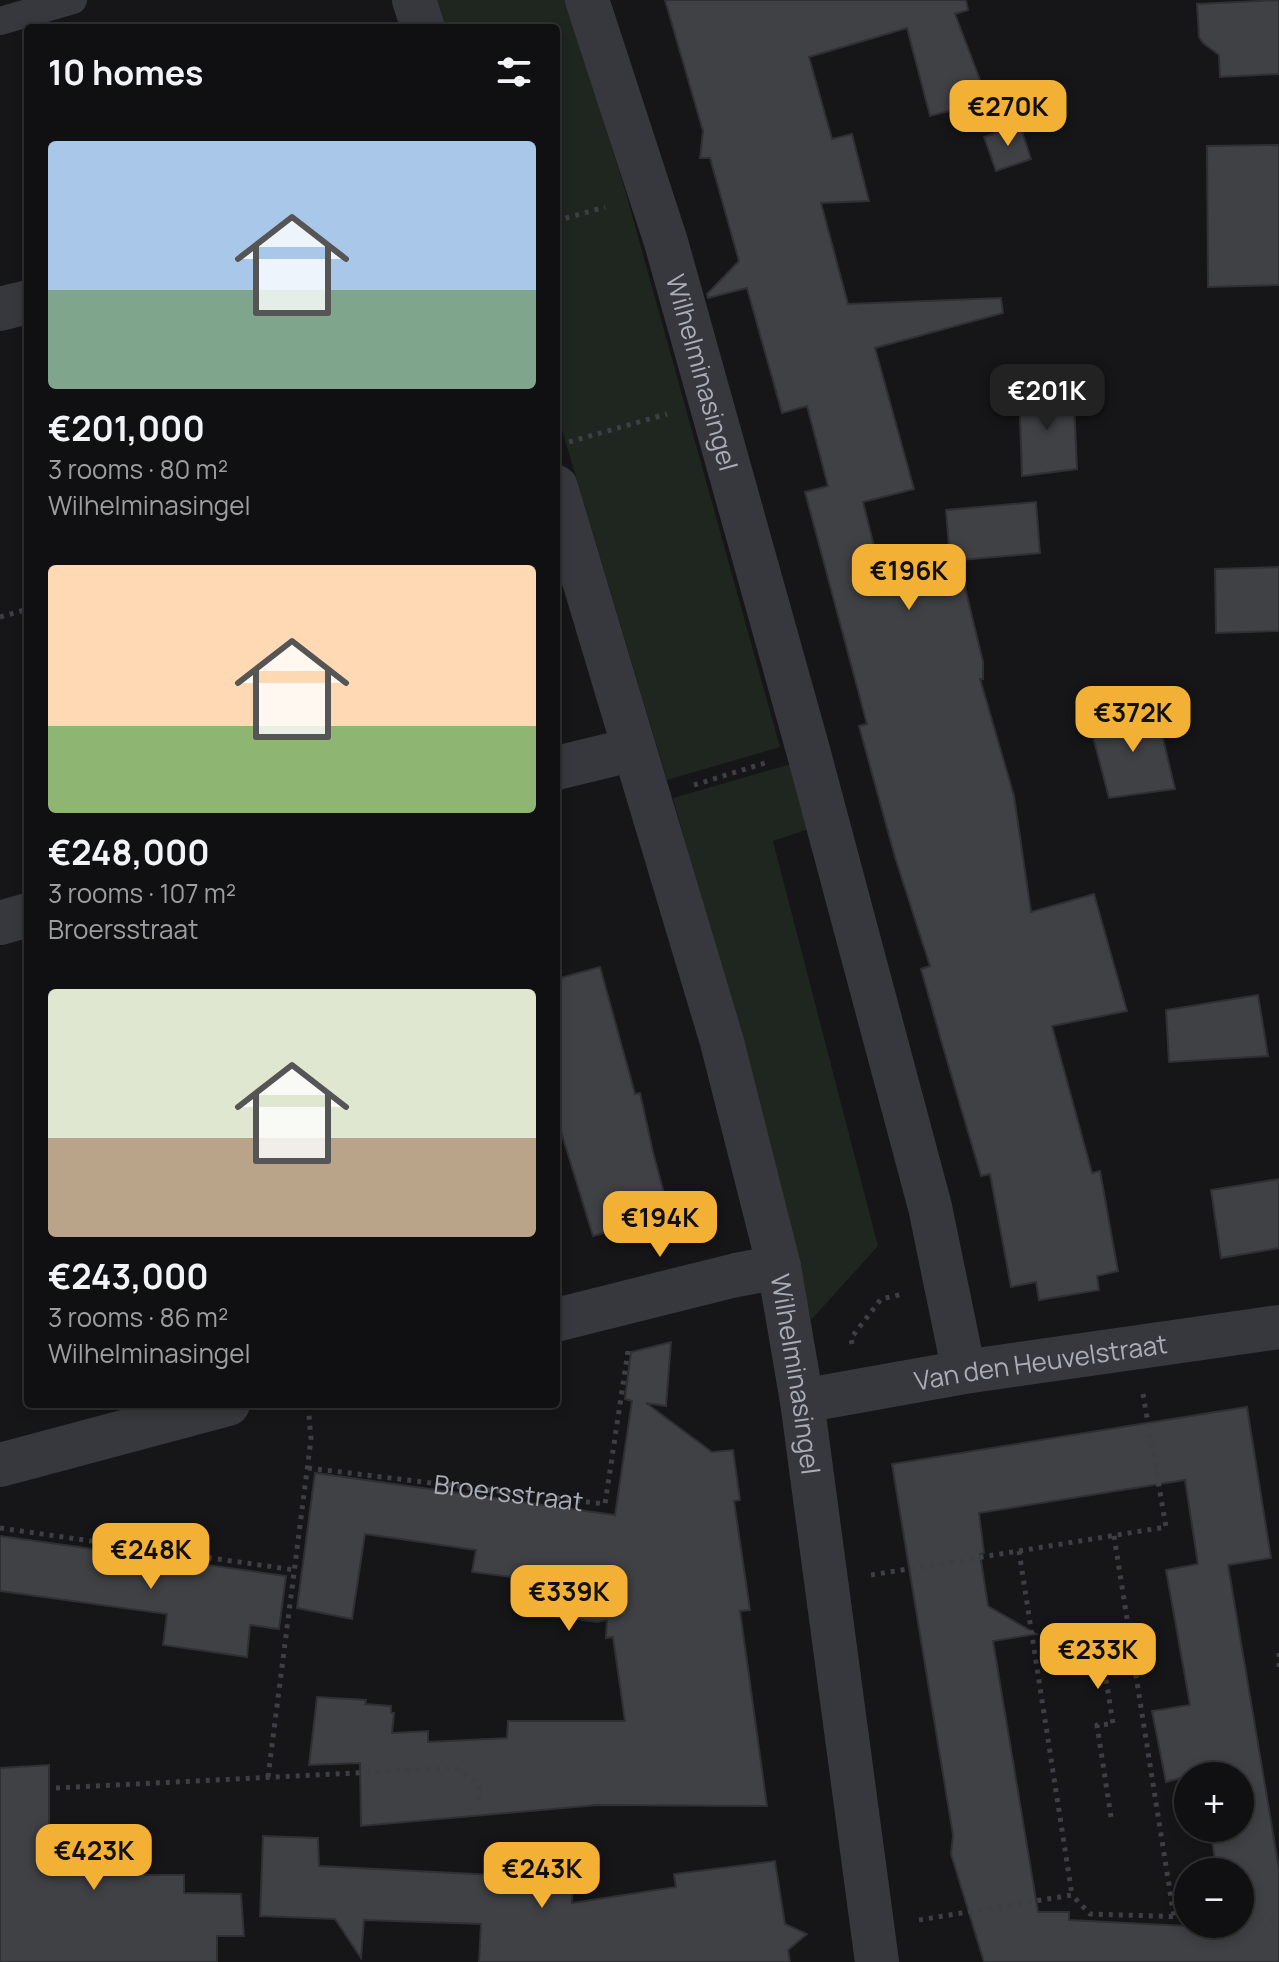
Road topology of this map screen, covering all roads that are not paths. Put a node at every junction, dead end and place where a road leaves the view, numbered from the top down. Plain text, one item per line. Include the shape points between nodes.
1 (73, 0) edge
2 (414, 0) edge
3 (587, 0) edge
4 (0, 21) edge
5 (422, 24) edge
6 (24, 303) edge
7 (0, 309) edge
8 (560, 500) edge
9 (634, 749) junction
10 (560, 767) edge
11 (24, 916) edge
12 (0, 923) edge
13 (779, 1267) junction
14 (560, 1319) edge
15 (1279, 1327) edge
16 (964, 1372) junction
17 (802, 1401) junction
18 (213, 1408) edge
19 (0, 1465) edge
20 (875, 1945) edge

1 - 4 lane
2 - 5 street
3 - 16 street, Wilhelminasingel via 666,242 808,750 930,1207
6 - 7 street
8 - 9 street, Wilhelminasingel
9 - 10 street
9 - 13 street, Wilhelminasingel via 722,1042
11 - 12 street
13 - 14 street
13 - 17 street, Wilhelminasingel
15 - 16 street, Van den Heuvelstraat
16 - 17 street, Van den Heuvelstraat
17 - 20 street, Wilhelminasingel
18 - 19 street

